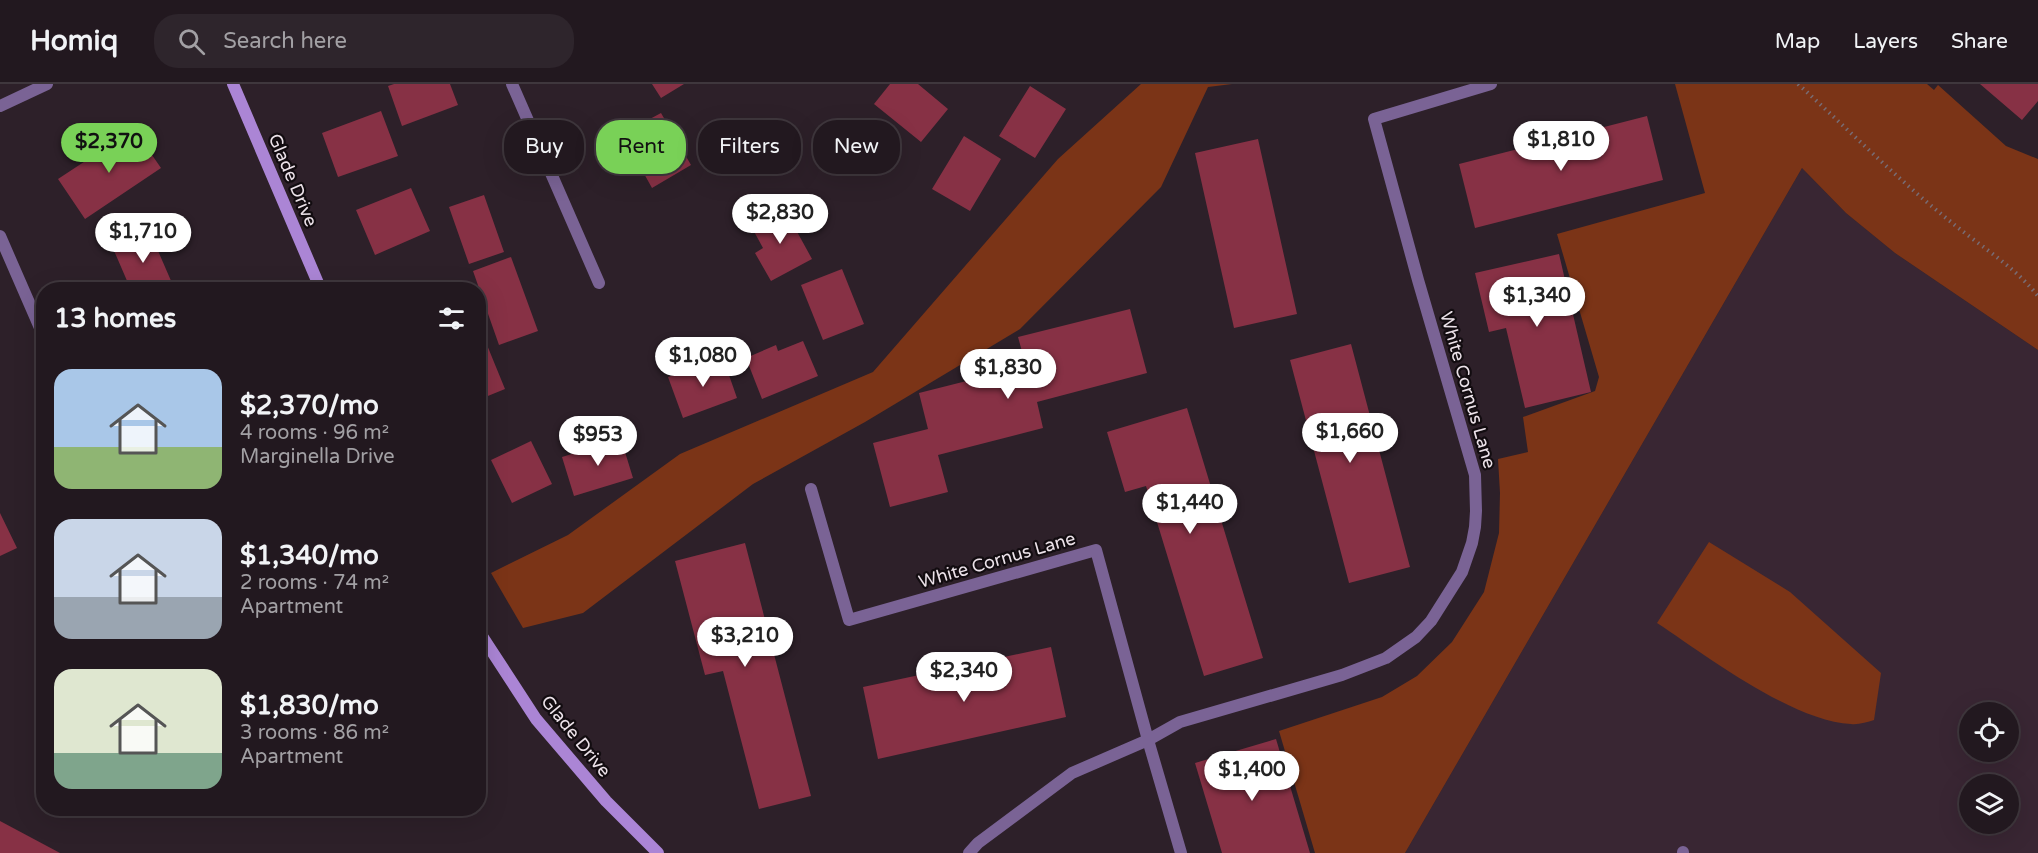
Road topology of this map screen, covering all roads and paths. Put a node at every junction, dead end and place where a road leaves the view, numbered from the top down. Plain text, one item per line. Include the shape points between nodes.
1 (47, 84) edge
2 (233, 84) edge
3 (512, 84) edge
4 (1491, 84) edge
5 (1798, 84) edge
6 (0, 106) edge
7 (0, 236) edge
8 (318, 282) edge
9 (599, 283) dead end
10 (2038, 296) edge
11 (36, 319) edge
12 (811, 489) dead end
13 (486, 642) edge
14 (1148, 740) junction
15 (658, 853) edge
16 (969, 853) edge
17 (1181, 853) edge

1 - 6 street
2 - 8 street, Glade Drive
3 - 9 street
4 - 14 street, White Cornus Lane via 1374,119 1475,475 1475,527 1462,572 1431,621 1386,658 1342,675 1180,722
5 - 10 path via 1859,142
7 - 11 street
12 - 14 street, White Cornus Lane via 849,620 1096,550
13 - 15 street, Glade Drive via 536,719 606,801
14 - 16 street, White Cornus Lane via 1072,773
14 - 17 street, White Cornus Lane

